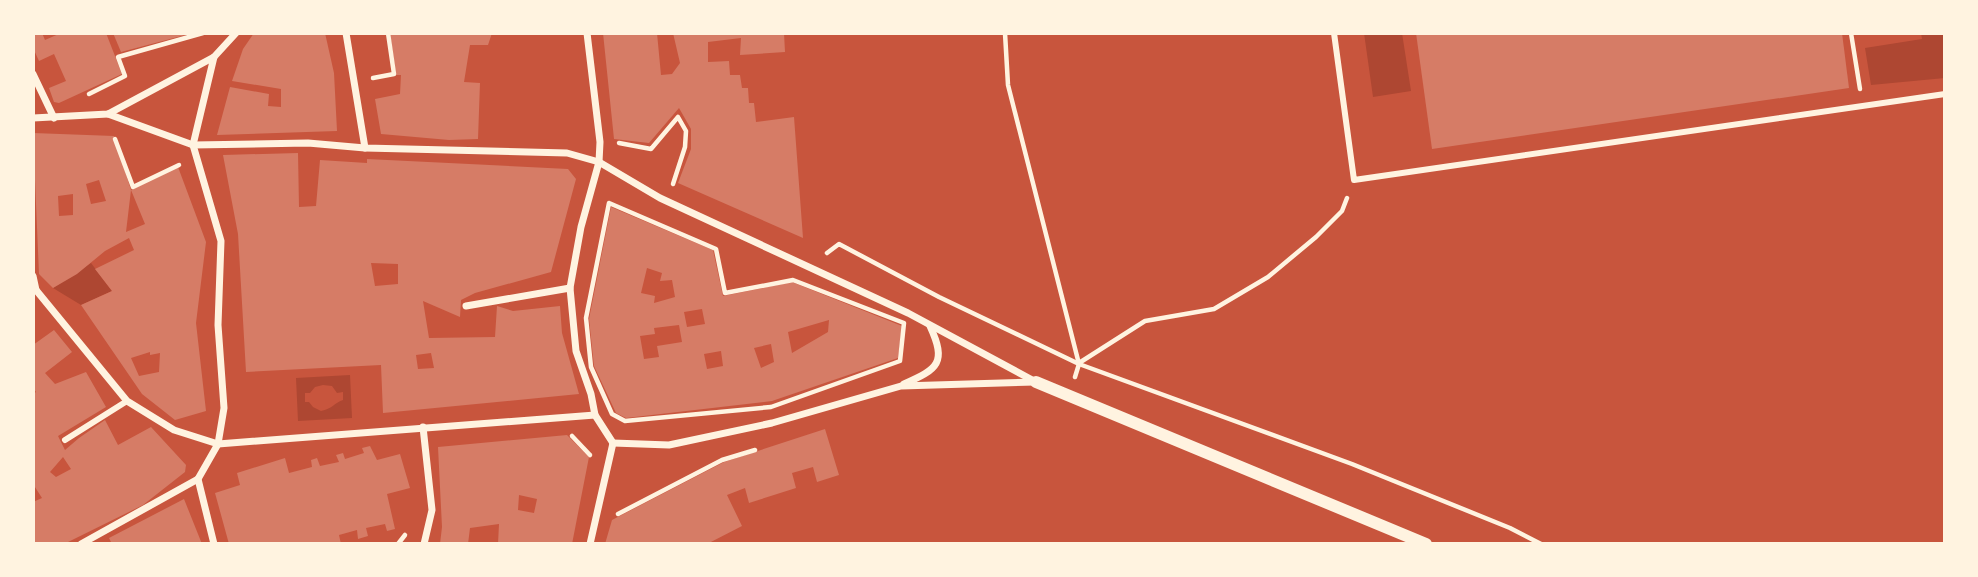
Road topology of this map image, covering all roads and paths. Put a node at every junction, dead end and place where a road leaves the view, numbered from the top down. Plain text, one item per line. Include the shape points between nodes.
1 (203, 33) edge
2 (236, 33) edge
3 (346, 33) edge
4 (388, 33) edge
5 (587, 33) edge
6 (1005, 33) edge
7 (1334, 33) edge
8 (1851, 33) edge
9 (214, 57) junction
10 (33, 74) edge
11 (372, 90) dead end
12 (1945, 94) edge
13 (88, 95) dead end
14 (1863, 107) junction
15 (108, 114) junction
16 (33, 118) edge
17 (54, 118) junction
18 (114, 135) dead end
19 (600, 142) junction
20 (193, 145) junction
21 (365, 148) junction
22 (196, 161) junction
23 (599, 162) junction
24 (180, 164) junction
25 (184, 178) dead end
26 (1354, 180) junction
27 (684, 191) dead end
28 (797, 262) junction
29 (809, 267) junction
30 (33, 276) edge
31 (793, 280) junction
32 (569, 288) junction
33 (34, 290) edge
34 (466, 306) dead end
35 (929, 325) junction
36 (1079, 364) junction
37 (1036, 382) junction
38 (901, 386) junction
39 (1070, 396) junction
40 (127, 401) junction
41 (595, 415) junction
42 (424, 428) junction
43 (569, 433) dead end
44 (65, 440) dead end
45 (613, 443) junction
46 (218, 444) junction
47 (761, 448) dead end
48 (589, 468) dead end
49 (198, 479) junction
50 (609, 519) dead end
51 (81, 544) edge
52 (215, 544) edge
53 (424, 544) edge
54 (590, 544) edge
55 (1426, 544) edge
56 (1541, 544) edge

1 - 13 path via 118,57 125,76
2 - 9 street
3 - 21 street
4 - 11 path via 394,74 371,78
5 - 19 street
6 - 36 path via 1008,85
7 - 26 street
8 - 14 path
9 - 15 street
9 - 20 street
10 - 17 street
12 - 14 street
14 - 26 street
15 - 17 street
15 - 20 street
16 - 17 street
18 - 24 path via 133,187
19 - 23 street
19 - 27 path via 651,149 678,117 686,131 685,147 673,185
20 - 21 street via 308,143
20 - 22 street
21 - 23 street via 567,153
22 - 24 path
22 - 46 street via 221,241 218,325 224,408
23 - 28 street via 660,198
23 - 32 street
24 - 25 path
26 - 36 path via 1342,211 1268,277 1214,309 1145,321
28 - 29 street
28 - 31 path
29 - 35 street
29 - 36 path via 839,244
30 - 33 street
31 - 31 path via 726,293 716,249 609,202 586,318 591,367 612,414 625,421 771,407 900,361 904,323
32 - 34 street
32 - 41 street via 576,351
33 - 40 street
35 - 37 street
35 - 38 street via 939,356 930,372
36 - 39 path
36 - 56 path via 1352,464
37 - 38 street
37 - 39 street
38 - 45 street via 772,423 669,445
39 - 55 street
40 - 44 street
40 - 46 street via 174,430
41 - 42 street
41 - 45 street
42 - 46 street
42 - 53 street via 432,510
43 - 48 path via 591,455
45 - 54 street
46 - 49 street
47 - 50 path via 722,460
49 - 51 street
49 - 52 street

